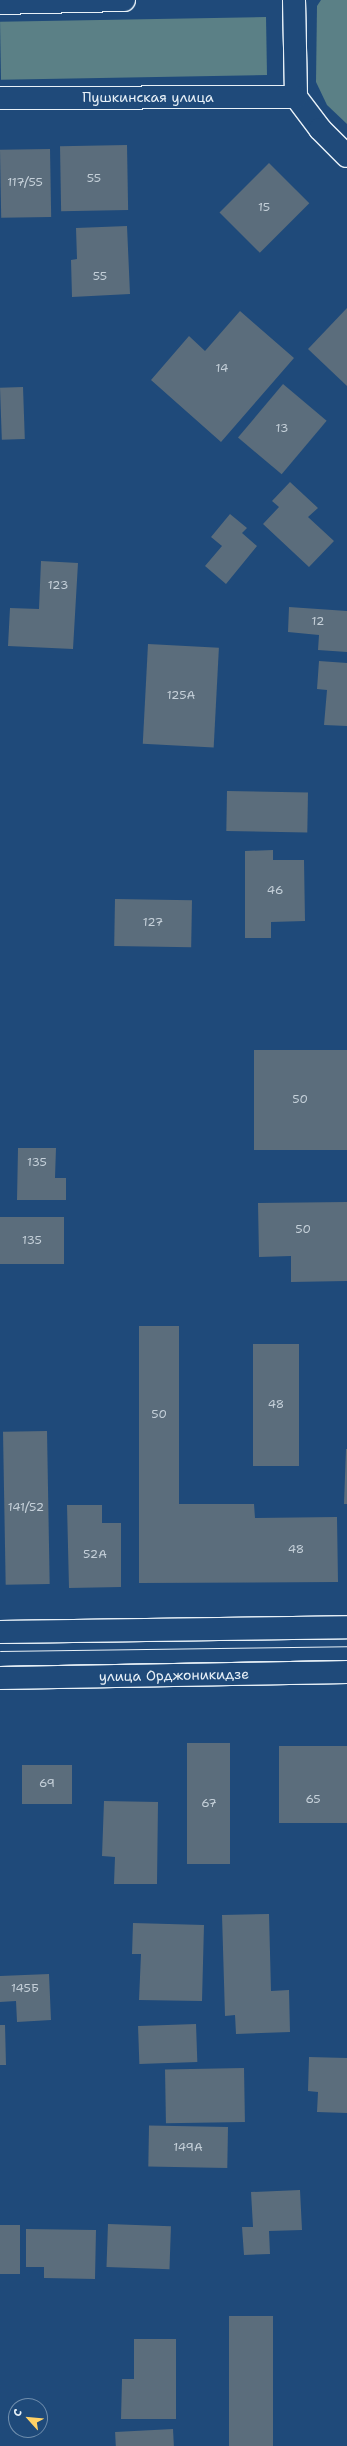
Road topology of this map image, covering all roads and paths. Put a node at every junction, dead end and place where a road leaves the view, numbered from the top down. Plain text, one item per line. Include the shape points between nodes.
1 (124, 0) edge
2 (294, 0) edge
3 (0, 3) edge
4 (296, 97) junction
5 (0, 98) edge
6 (347, 156) edge
7 (347, 1627) edge
8 (0, 1632) edge
9 (347, 1672) edge
10 (0, 1678) edge

1 - 3 street
2 - 4 street
4 - 5 street, Пушкинская улица
4 - 6 street via 320,128
7 - 8 street
9 - 10 street, улица Орджоникидзе

